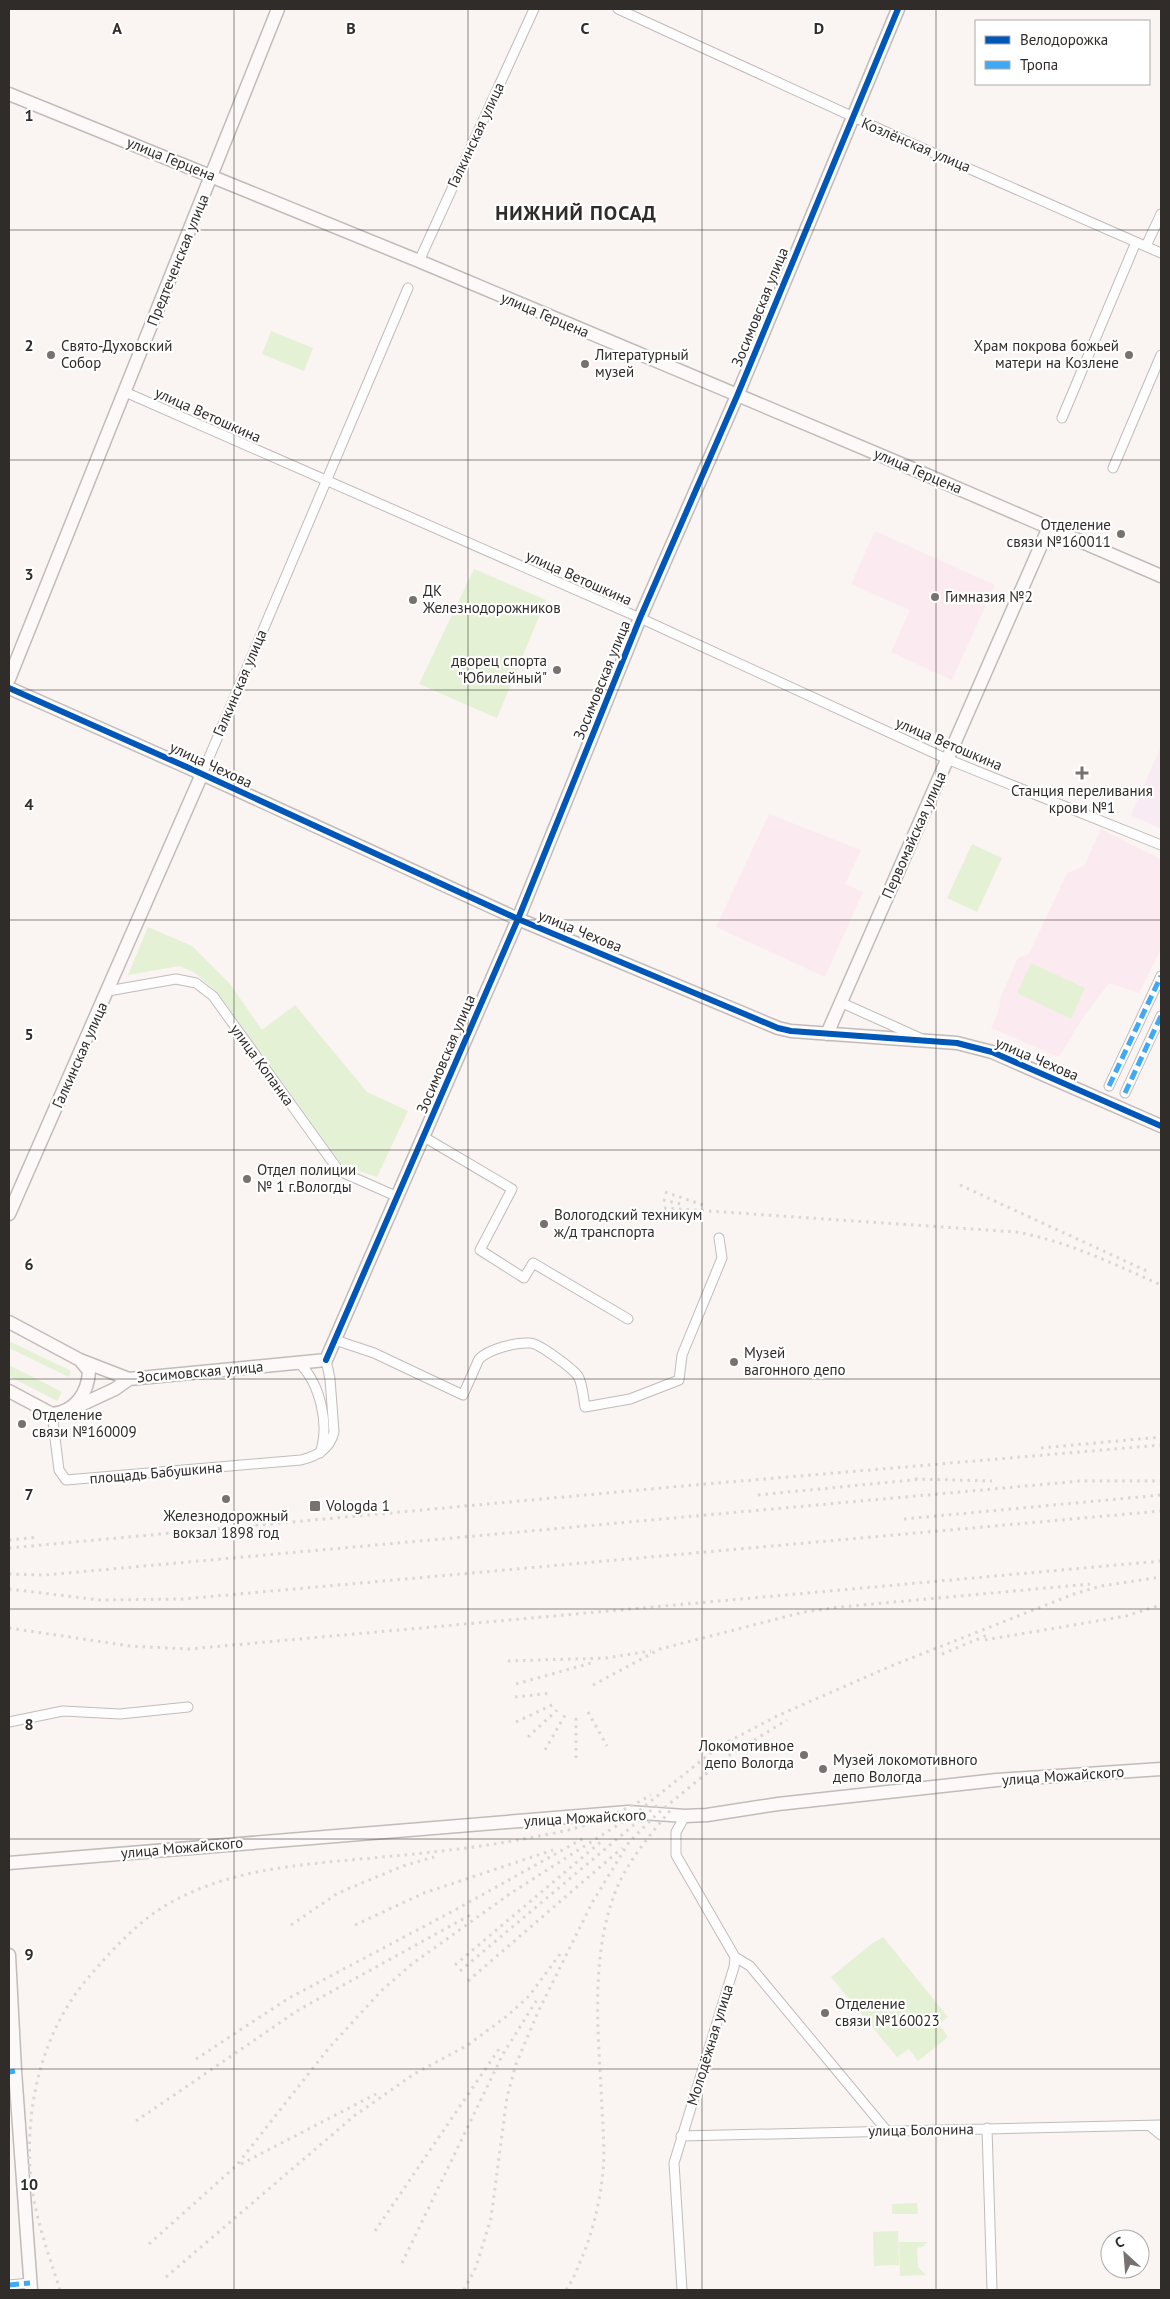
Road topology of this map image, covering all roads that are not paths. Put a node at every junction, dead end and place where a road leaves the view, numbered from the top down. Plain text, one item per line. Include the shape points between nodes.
1 (278, 9) edge
2 (534, 9) edge
3 (618, 9) edge
4 (898, 9) edge
5 (9, 94) edge
6 (852, 117) junction
7 (212, 175) junction
8 (1161, 214) edge
9 (1136, 242) junction
10 (1146, 246) junction
11 (1161, 253) edge
12 (419, 260) junction
13 (408, 288) dead end
14 (1161, 355) edge
15 (125, 392) junction
16 (737, 396) junction
17 (1062, 418) dead end
18 (1113, 468) dead end
19 (325, 481) junction
20 (1049, 527) junction
21 (1161, 576) edge
22 (640, 618) junction
23 (9, 679) edge
24 (9, 688) edge
25 (948, 759) junction
26 (202, 774) junction
27 (1161, 845) edge
28 (518, 919) junction
29 (1161, 976) edge
30 (108, 991) junction
31 (840, 1002) junction
32 (1161, 1016) edge
33 (827, 1034) junction
34 (924, 1040) junction
35 (1110, 1086) dead end
36 (1125, 1093) dead end
37 (1161, 1126) edge
38 (424, 1137) junction
39 (398, 1197) junction
40 (9, 1214) edge
41 (719, 1238) dead end
42 (628, 1319) dead end
43 (9, 1322) edge
44 (335, 1340) junction
45 (80, 1360) junction
46 (326, 1360) junction
47 (299, 1363) junction
48 (129, 1379) junction
49 (9, 1391) edge
50 (69, 1410) junction
51 (49, 1413) junction
52 (320, 1453) junction
53 (188, 1707) dead end
54 (9, 1722) edge
55 (1161, 1769) edge
56 (685, 1816) junction
57 (9, 1863) edge
58 (9, 1955) edge
59 (735, 1957) junction
60 (12, 2071) edge
61 (1161, 2125) edge
62 (1150, 2126) junction
63 (987, 2128) junction
64 (887, 2131) junction
65 (1161, 2135) edge
66 (681, 2136) junction
67 (9, 2285) edge
68 (31, 2286) edge
69 (682, 2290) edge
70 (992, 2290) edge

1 - 7 street, Предтеченская улица
2 - 12 street, Галкинская улица
3 - 6 street, Козлёнская улица
4 - 6 street, Зосимовская улица
5 - 7 street, улица Герцена
6 - 9 street, Козлёнская улица
6 - 16 street, Зосимовская улица
7 - 12 street, улица Герцена
7 - 15 street, Предтеченская улица
8 - 10 street
9 - 10 street, Козлёнская улица
9 - 17 street
10 - 11 street, Козлёнская улица
12 - 16 street, улица Герцена
13 - 19 street, Галкинская улица
14 - 18 street
15 - 19 street, улица Ветошкина
15 - 23 street, Предтеченская улица
16 - 20 street, улица Герцена
16 - 22 street, Зосимовская улица
19 - 22 street, улица Ветошкина
19 - 26 street, Галкинская улица
20 - 21 street, улица Герцена
20 - 25 street, Первомайская улица
22 - 25 street, улица Ветошкина
22 - 28 street, Зосимовская улица
24 - 26 street, улица Чехова
25 - 27 street, улица Ветошкина
25 - 31 street, Первомайская улица
26 - 28 street, улица Чехова
26 - 30 street, Галкинская улица
28 - 33 street, улица Чехова via 778,1028
28 - 38 street, Зосимовская улица
29 - 35 street
30 - 39 street, улица Копанка via 176,979 204,989 217,1002 339,1171
30 - 40 street, Галкинская улица
31 - 33 street, Первомайская улица
31 - 34 street
32 - 36 street
33 - 34 street, улица Чехова
34 - 37 street, улица Чехова via 957,1043 992,1052
38 - 39 street, Зосимовская улица
38 - 42 street via 512,1189 480,1250 524,1278 533,1263
39 - 44 street, Зосимовская улица
41 - 44 street via 722,1258 682,1355 679,1380 630,1399 585,1407 581,1384 573,1370 530,1342 494,1349 483,1355 463,1395 374,1353
43 - 45 street, Зосимовская улица
44 - 46 street, Зосимовская улица
45 - 48 street, Зосимовская улица
45 - 50 street via 89,1371 88,1380 77,1403
46 - 47 street, Зосимовская улица
46 - 52 street via 334,1432
47 - 48 street, Зосимовская улица
47 - 52 street via 311,1377 320,1405 323,1426
48 - 50 street
49 - 51 street
50 - 51 street
51 - 52 street, площадь Бабушкина via 59,1470 66,1480 284,1462
53 - 54 street via 120,1714 63,1711
55 - 56 street, улица Можайского via 997,1780
56 - 57 street, улица Можайского via 628,1812
56 - 59 street via 676,1832 676,1855
58 - 60 street
59 - 64 street via 750,1966
59 - 66 street, Молодёжная улица
60 - 68 street
61 - 62 street, улица Болонина
62 - 63 street, улица Болонина
62 - 65 street
63 - 64 street, улица Болонина
63 - 70 street
64 - 66 street, улица Болонина
66 - 69 street, Молодёжная улица via 674,2164 674,2186
67 - 68 street

